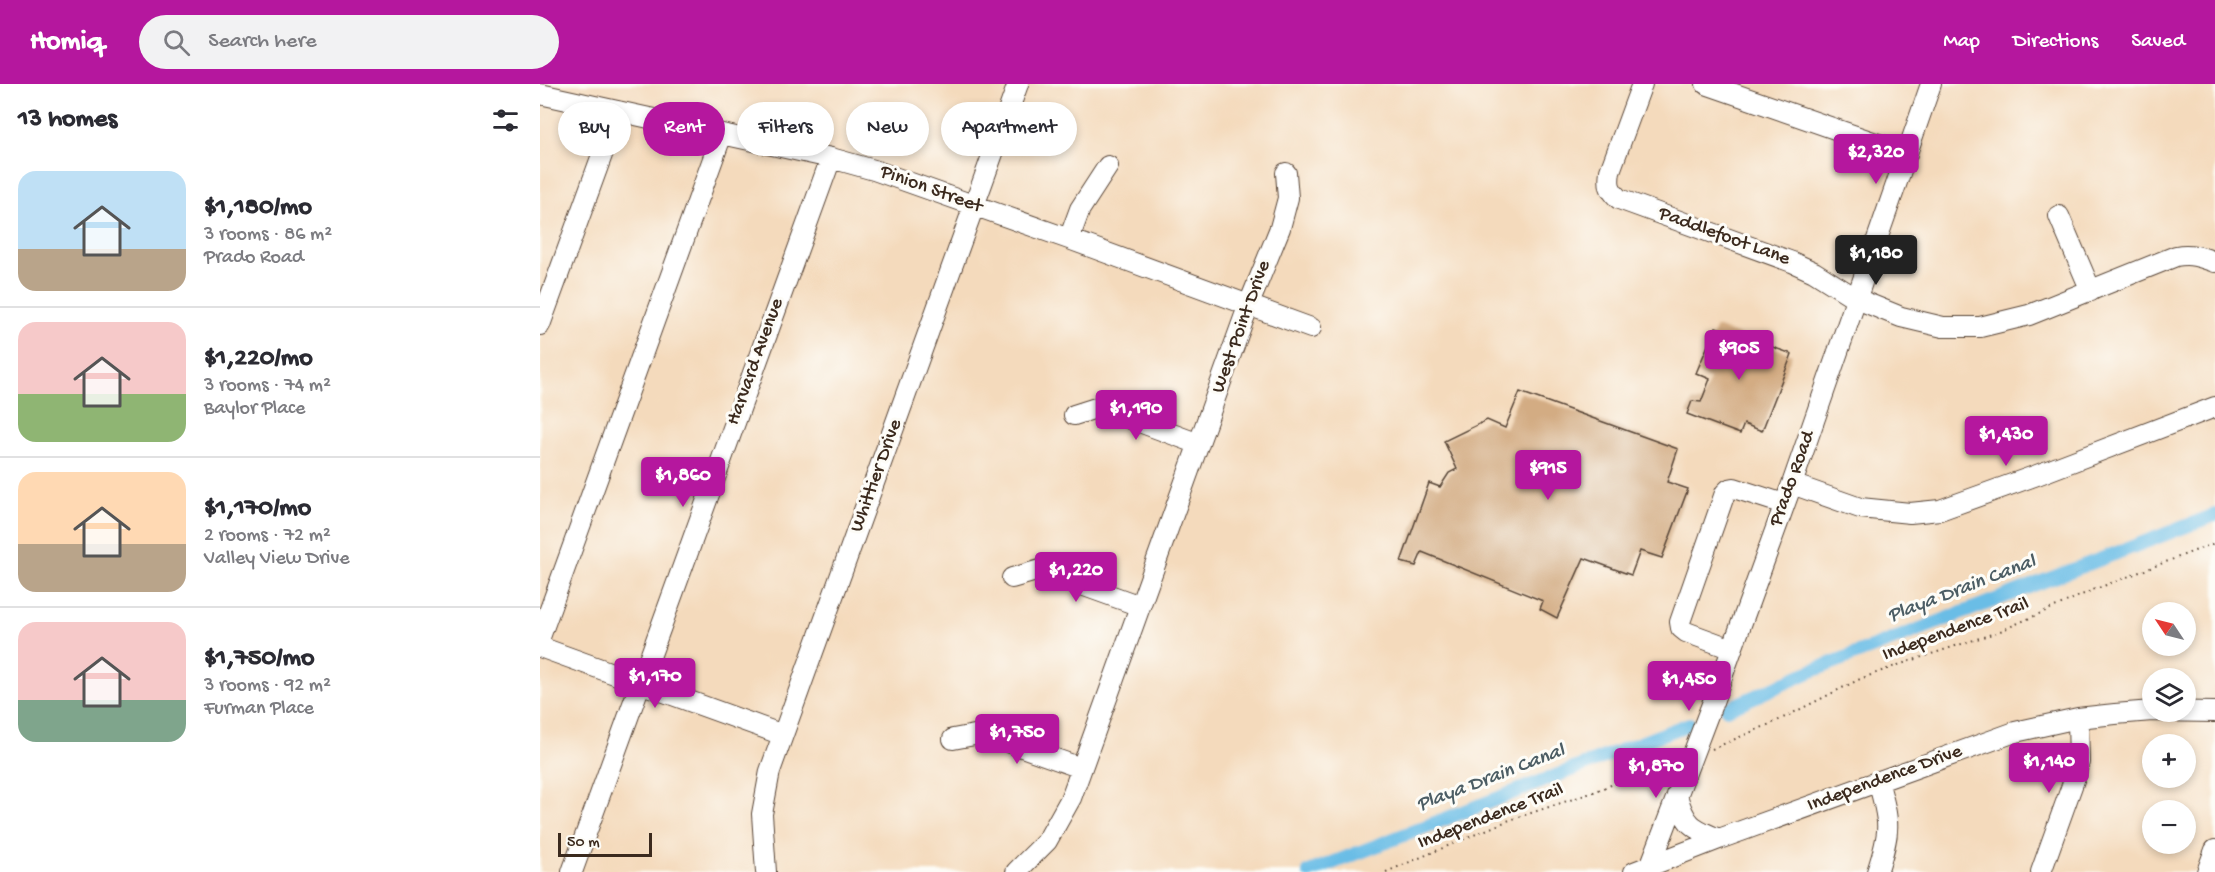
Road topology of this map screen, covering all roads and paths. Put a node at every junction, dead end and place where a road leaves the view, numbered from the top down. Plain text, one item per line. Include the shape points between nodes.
1 (1018, 84) edge
2 (1642, 84) edge
3 (1706, 84) edge
4 (1931, 84) edge
5 (540, 94) edge
6 (577, 102) edge
7 (725, 135) edge
8 (1907, 154) junction
9 (602, 156) edge
10 (714, 156) edge
11 (831, 158) junction
12 (1108, 166) dead end
13 (1286, 173) dead end
14 (975, 206) junction
15 (2059, 216) dead end
16 (1069, 239) junction
17 (2215, 262) edge
18 (2091, 291) junction
19 (1857, 299) junction
20 (1249, 304) junction
21 (540, 325) edge
22 (1311, 328) dead end
23 (2215, 407) edge
24 (1074, 416) dead end
25 (1199, 444) junction
26 (1792, 484) junction
27 (1784, 504) junction
28 (2215, 543) edge
29 (1012, 578) dead end
30 (1140, 606) junction
31 (540, 637) edge
32 (540, 647) edge
33 (1732, 649) junction
34 (640, 683) junction
35 (2215, 712) edge
36 (2078, 718) junction
37 (783, 735) junction
38 (954, 739) dead end
39 (1704, 744) junction
40 (1674, 765) dead end
41 (1082, 768) junction
42 (1878, 781) junction
43 (1677, 795) junction
44 (1719, 839) junction
45 (2215, 850) edge
46 (1644, 869) edge
47 (572, 872) edge
48 (766, 872) edge
49 (1016, 872) edge
50 (1386, 872) edge
51 (1877, 872) edge
52 (2041, 872) edge
53 (2207, 872) edge

1 - 14 street, Whittier Drive
2 - 19 street, Paddlefoot Lane via 1610,171 1608,185 1612,193 1619,199 1792,262
3 - 8 street
4 - 8 street, Prado Road
5 - 6 street, Pinion Street
7 - 11 street, Pinion Street
8 - 19 street, Prado Road
9 - 21 street
10 - 31 street
11 - 14 street, Pinion Street
11 - 34 street, Harvard Avenue
12 - 16 street via 1080,209
13 - 20 street, West Point Drive via 1288,198 1280,228
14 - 16 street, Pinion Street
14 - 37 street, Whittier Drive
15 - 18 street
16 - 20 street, Pinion Street
17 - 18 street, Paddlefoot Lane via 2196,255 2176,256
18 - 19 street, Paddlefoot Lane via 2030,315 1980,327 1918,322
19 - 26 street, Prado Road
20 - 22 street, Pinion Street
20 - 25 street, West Point Drive
23 - 26 street via 1940,510 1910,513 1860,508
24 - 25 street via 1099,407
25 - 30 street, West Point Drive
26 - 27 street, Prado Road
27 - 33 street, Prado Road
27 - 33 street via 1734,488 1725,493 1680,622 1686,632
28 - 39 path, Independence Trail via 1998,632 1860,679 1777,721
29 - 30 street via 1040,570
30 - 41 street, West Point Drive
32 - 34 street
33 - 39 street, Prado Road via 1714,699
34 - 37 street
34 - 47 street, Harvard Avenue
35 - 36 street, Independence Drive via 2152,711
36 - 42 street, Independence Drive via 2015,732
36 - 52 street via 2077,771
37 - 48 street, Whittier Drive via 770,771 762,814
38 - 41 street via 980,735
39 - 43 street, Prado Road
40 - 50 path, Independence Trail via 1507,821
41 - 49 street, West Point Drive via 1058,825
42 - 44 street, Independence Drive
42 - 51 street via 1889,818 1887,843
43 - 44 street via 1690,825
43 - 46 street, Prado Road
44 - 46 street, Independence Drive
45 - 53 street

